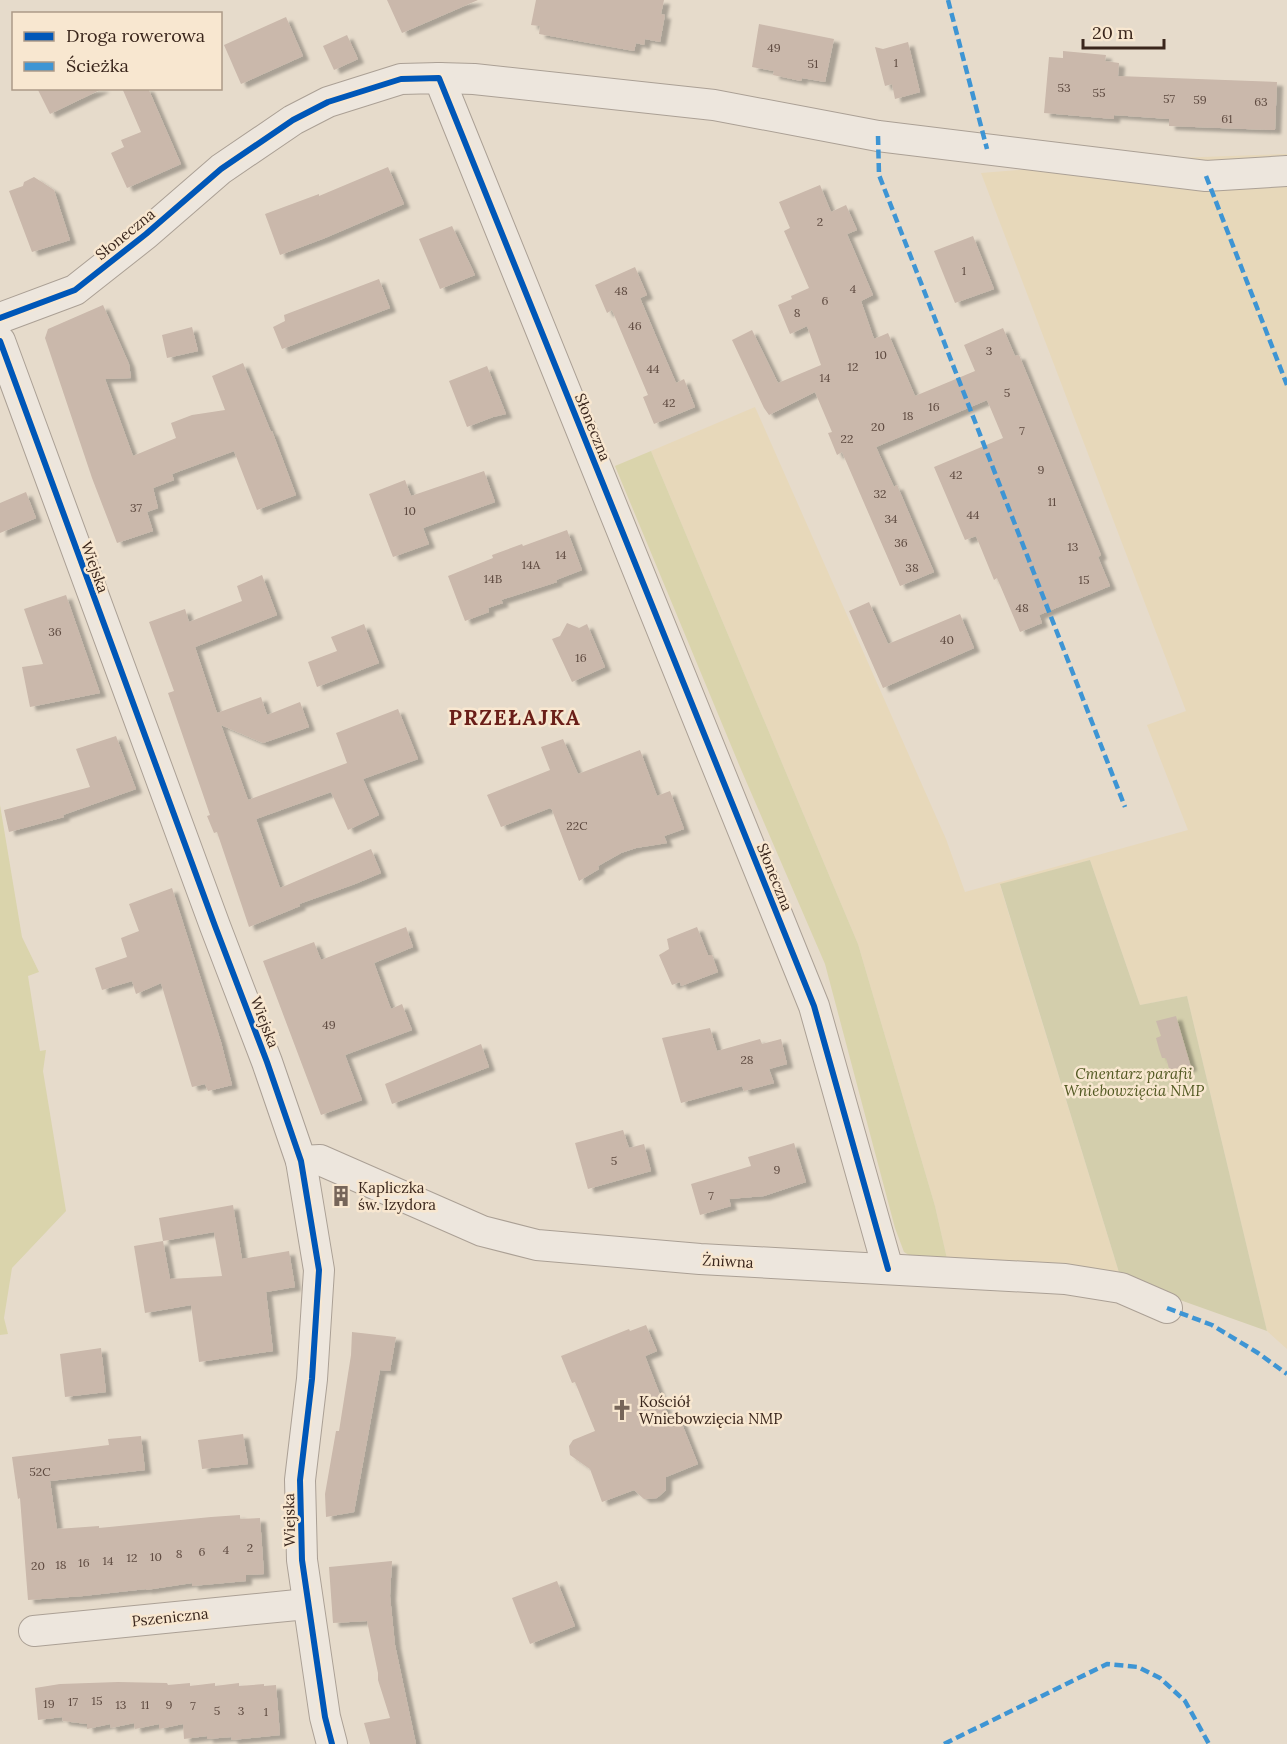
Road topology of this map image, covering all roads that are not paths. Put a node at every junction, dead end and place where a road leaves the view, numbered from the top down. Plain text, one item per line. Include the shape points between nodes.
1 (439, 78) junction
2 (1287, 171) edge
3 (0, 318) edge
4 (0, 341) edge
5 (301, 1161) junction
6 (888, 1269) junction
7 (1167, 1308) dead end
8 (307, 1604) junction
9 (34, 1631) dead end
10 (332, 1744) edge

1 - 2 street, Słoneczna via 714,105 878,136 1206,176
1 - 3 street, Słoneczna via 401,79 328,102 293,120 221,169 75,290
1 - 6 street, Słoneczna via 814,1006
4 - 5 street, Wiejska
5 - 6 street, Żniwna via 320,1160 482,1231 537,1245
5 - 8 street, Wiejska via 319,1270 300,1480
6 - 7 street, Żniwna via 1065,1279 1121,1288
8 - 9 street, Pszeniczna
8 - 10 street, Wiejska

